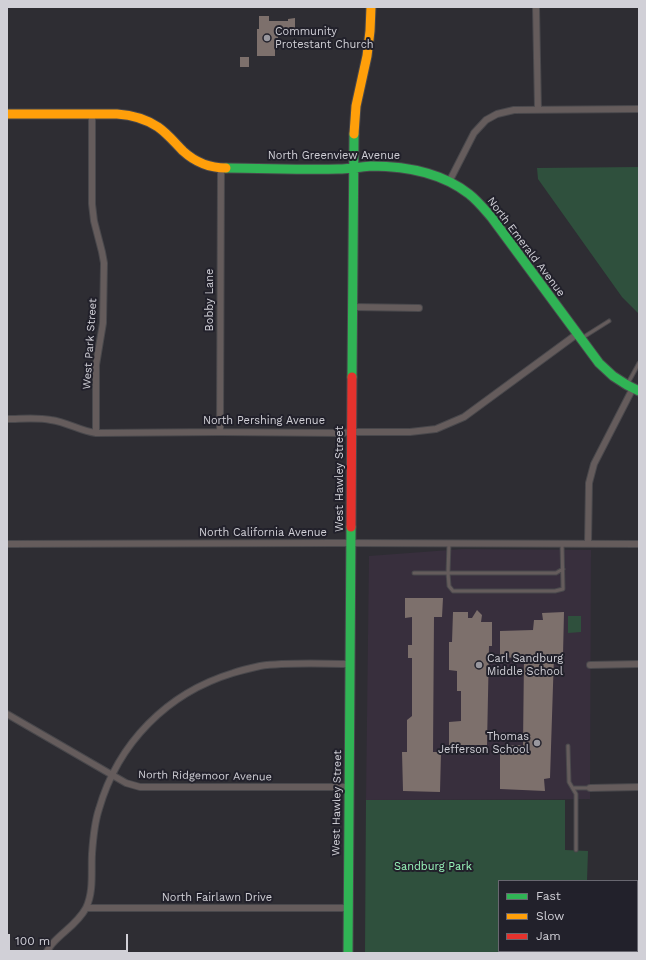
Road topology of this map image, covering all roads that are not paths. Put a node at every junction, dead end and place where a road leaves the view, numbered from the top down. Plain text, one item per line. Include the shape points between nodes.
1 (371, 7) edge
2 (536, 7) edge
3 (639, 109) edge
4 (538, 110) junction
5 (7, 114) edge
6 (92, 114) junction
7 (221, 168) junction
8 (352, 168) junction
9 (448, 182) junction
10 (352, 307) junction
11 (419, 308) dead end
12 (609, 321) dead end
13 (579, 337) junction
14 (639, 363) edge
15 (633, 388) edge
16 (7, 418) edge
17 (220, 432) junction
18 (352, 432) junction
19 (96, 433) junction
20 (352, 543) junction
21 (450, 543) junction
22 (7, 544) edge
23 (562, 544) junction
24 (588, 544) junction
25 (639, 544) edge
26 (563, 569) junction
27 (414, 573) dead end
28 (448, 573) junction
29 (350, 664) junction
30 (590, 664) dead end
31 (639, 664) edge
32 (7, 714) edge
33 (568, 746) dead end
34 (112, 775) junction
35 (349, 787) junction
36 (573, 788) junction
37 (590, 788) joint
38 (639, 788) edge
39 (576, 850) dead end
40 (86, 908) junction
41 (348, 908) junction
42 (46, 953) edge
43 (348, 953) edge

1 - 8 street, West Hawley Street via 367,56 354,120
2 - 4 street
3 - 4 street
4 - 9 street via 514,110 486,120 474,133
5 - 6 street, North Greenview Avenue
6 - 7 street, North Greenview Avenue via 139,117 170,136 193,159 205,165
6 - 19 street, West Park Street via 92,204 104,263 103,323 96,365
7 - 8 street, North Greenview Avenue
7 - 17 street, Bobby Lane
8 - 9 street, North Greenview Avenue via 407,168
8 - 10 street, West Hawley Street
9 - 13 street, North Emerald Avenue via 465,191 492,218
10 - 11 street
10 - 18 street, West Hawley Street
12 - 13 lane
13 - 15 street via 599,363
13 - 18 street, North Pershing Avenue via 464,417 436,429 410,432
14 - 15 lane
15 - 24 street via 594,464 590,482
16 - 19 street, North Pershing Avenue via 51,420
17 - 18 street, North Pershing Avenue
17 - 19 street, North Pershing Avenue
18 - 20 street, West Hawley Street
20 - 21 street, North California Avenue
20 - 22 street, North California Avenue
20 - 29 street, West Hawley Street
21 - 23 street, North California Avenue
21 - 28 lane
23 - 24 street, North California Avenue
23 - 26 lane
24 - 25 street, North California Avenue
26 - 28 lane via 556,573
26 - 28 lane via 563,589 555,591 453,591 449,586
27 - 28 lane
29 - 34 street via 260,666 202,684 158,713 148,723 119,761
29 - 35 street, West Hawley Street
30 - 31 street
32 - 34 street, North Ridgemoor Avenue
33 - 36 lane via 569,782
34 - 35 street, North Ridgemoor Avenue via 140,787
34 - 40 street via 98,809 92,854 92,883
35 - 41 street, West Hawley Street
36 - 37 lane
36 - 39 lane via 576,794
37 - 38 street
40 - 41 street, North Fairlawn Drive
40 - 42 street
41 - 43 street, West Hawley Street

